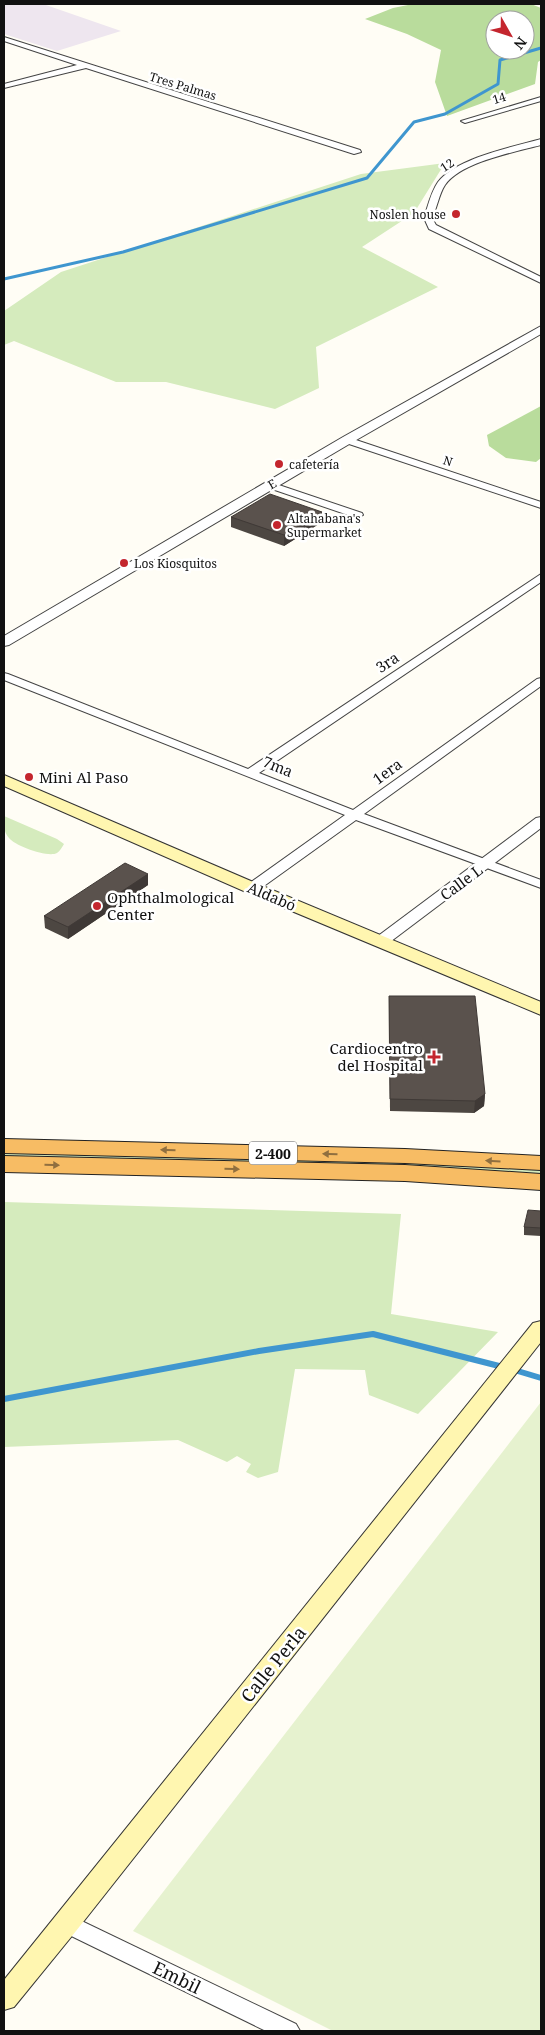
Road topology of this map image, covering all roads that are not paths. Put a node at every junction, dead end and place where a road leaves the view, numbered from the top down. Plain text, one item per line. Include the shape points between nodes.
1 (4, 39) edge
2 (83, 66) junction
3 (4, 86) edge
4 (541, 99) edge
5 (465, 121) dead end
6 (541, 142) edge
7 (357, 152) dead end
8 (541, 280) edge
9 (541, 329) edge
10 (347, 440) junction
11 (270, 485) junction
12 (541, 505) edge
13 (358, 515) dead end
14 (541, 577) edge
15 (4, 642) edge
16 (4, 676) edge
17 (541, 681) edge
18 (250, 772) junction
19 (4, 780) edge
20 (355, 814) junction
21 (541, 821) edge
22 (486, 864) junction
23 (541, 884) edge
24 (252, 888) junction
25 (380, 942) junction
26 (541, 1010) edge
27 (4, 1146) edge
28 (4, 1164) edge
29 (541, 1164) edge
30 (541, 1182) edge
31 (541, 1328) edge
32 (67, 1923) junction
33 (4, 2000) edge
34 (288, 2031) edge

1 - 2 street, Tres Palmas
2 - 3 street
2 - 7 street, Tres Palmas
4 - 5 street, 14
6 - 8 street, 12 via 482,160 443,182 428,218 432,227
9 - 10 street, E
10 - 11 street, E
10 - 12 street, N
11 - 13 street
11 - 15 street, E
14 - 18 street, 3ra
16 - 18 street, 7ma
17 - 20 street, 1era
18 - 20 street, 7ma
19 - 24 main road, Aldabó
20 - 22 street, 7ma
20 - 24 street, 1era
21 - 22 street, Calle L
22 - 23 street, 7ma
22 - 25 street, Calle L
24 - 25 main road, Aldabó
25 - 26 main road, Aldabó
29 -> 27 highway, 2-400 via 405,1156
28 -> 30 highway, 2-400 via 405,1173
31 - 32 main road, Calle Perla
32 - 33 main road, Calle Perla
32 - 34 street, Embil

